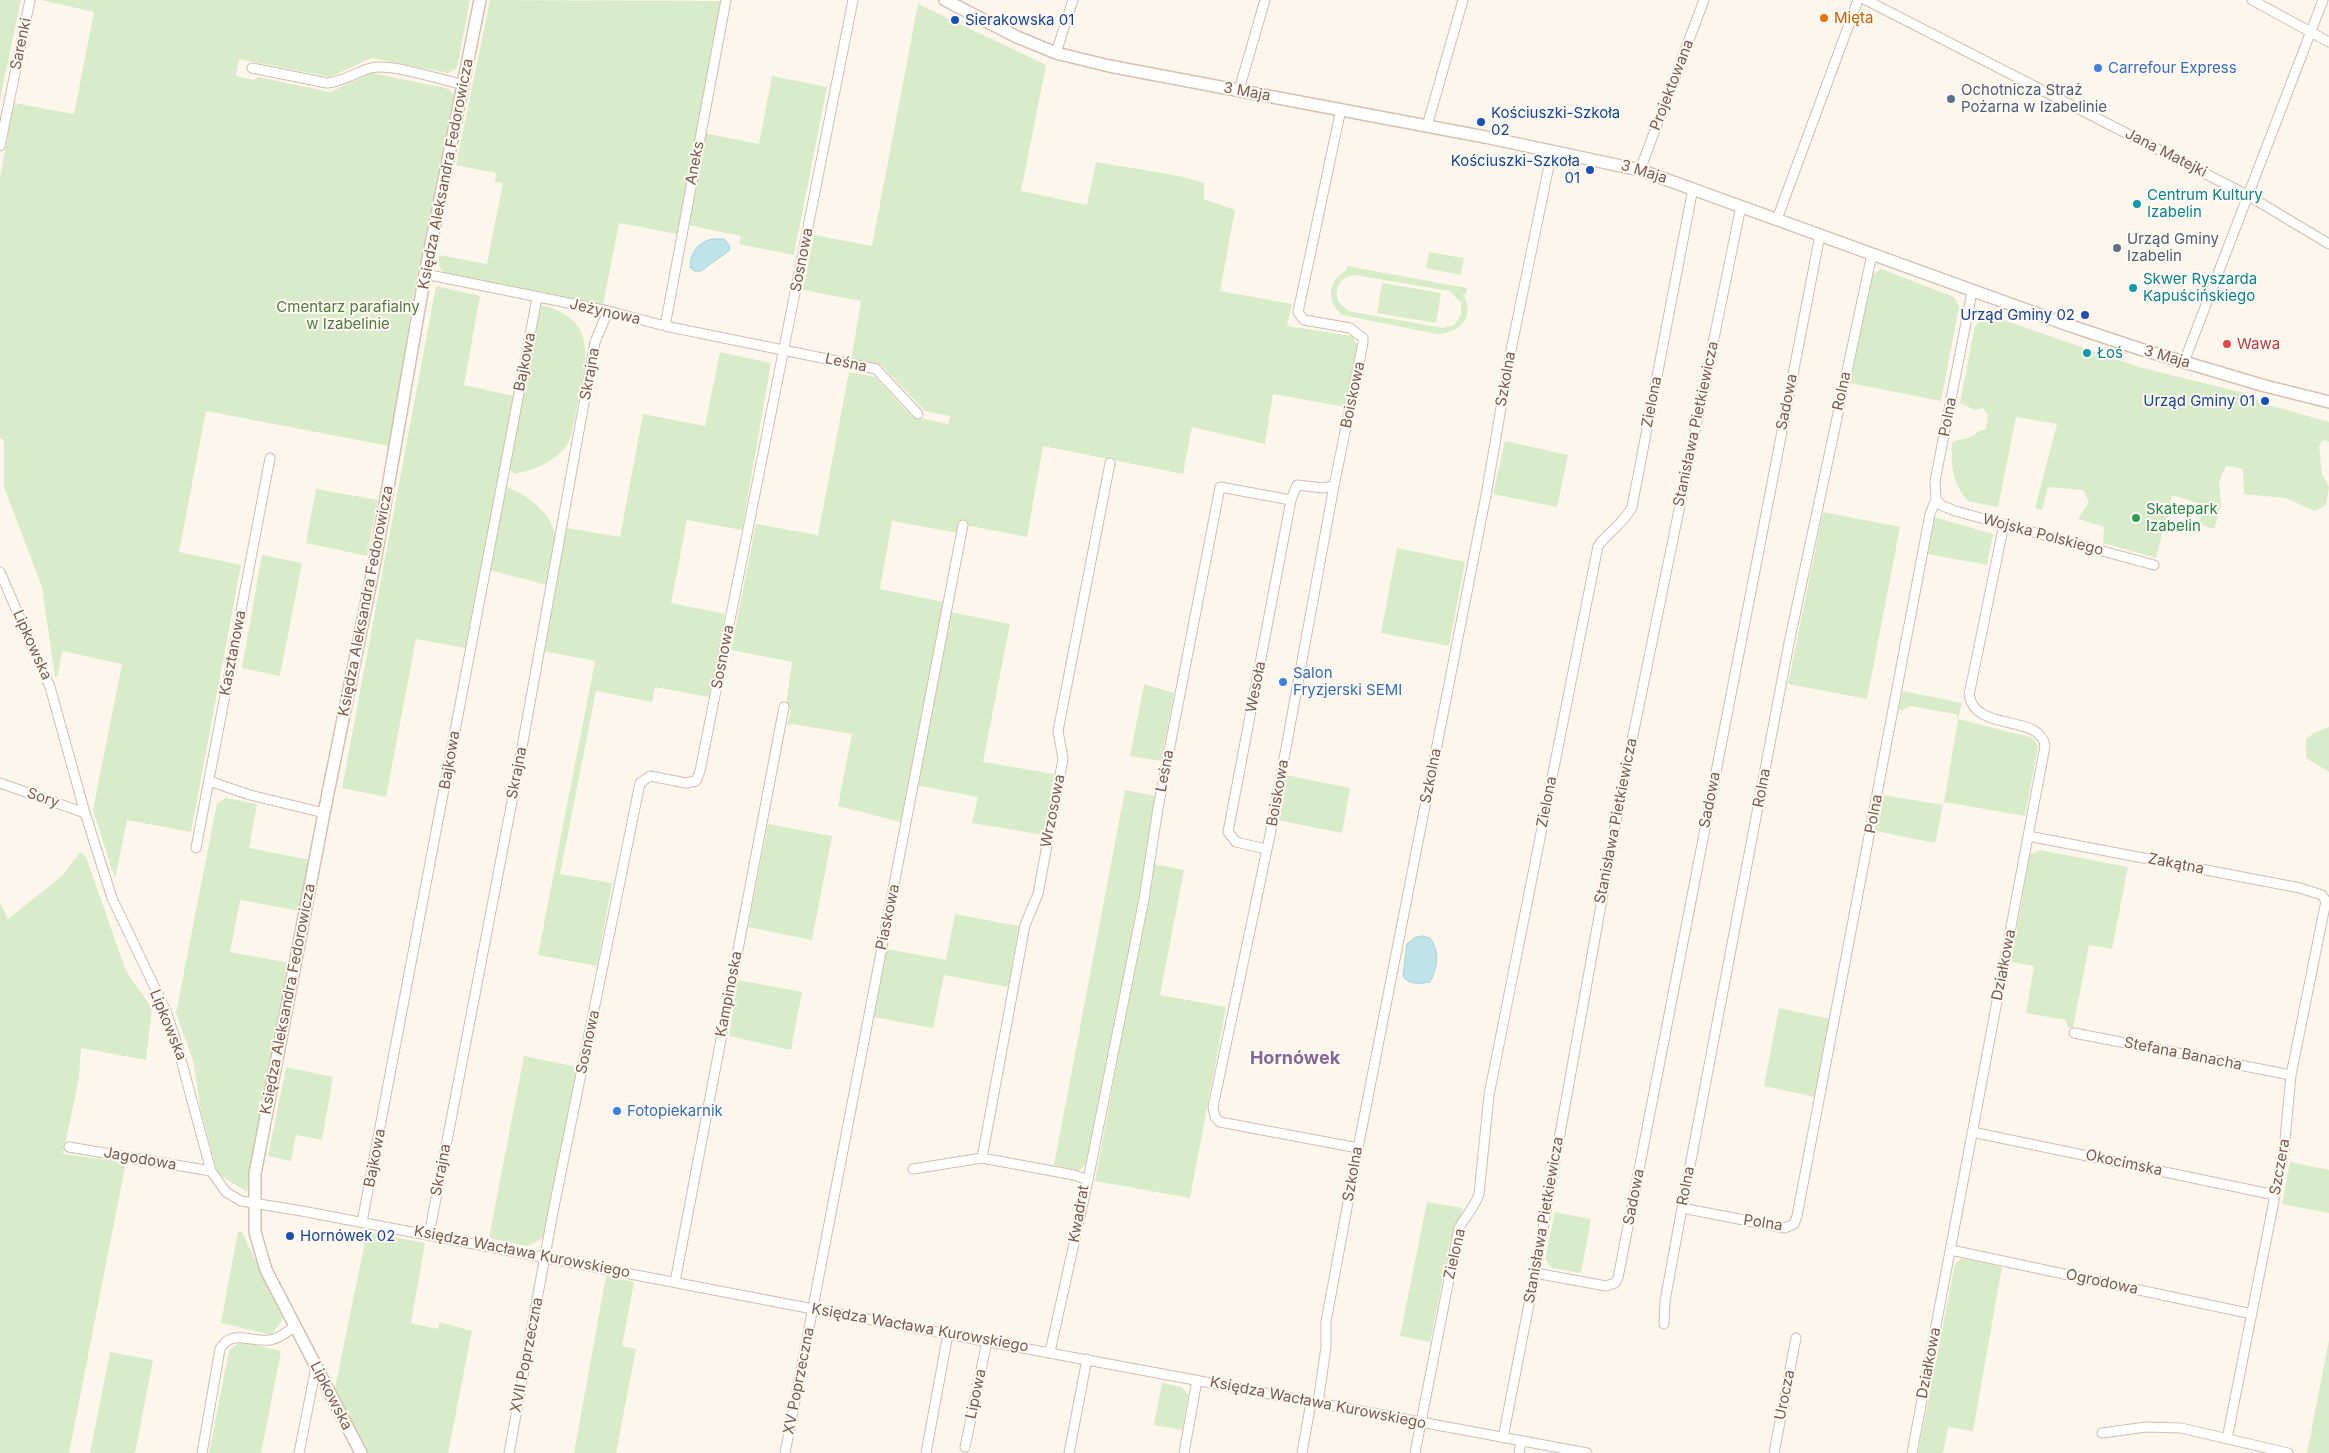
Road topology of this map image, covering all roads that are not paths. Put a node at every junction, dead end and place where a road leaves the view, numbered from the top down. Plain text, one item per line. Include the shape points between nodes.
1 (30, 0) edge
2 (480, 0) edge
3 (726, 0) edge
4 (853, 0) edge
5 (945, 0) edge
6 (1073, 0) edge
7 (1265, 0) edge
8 (1463, 0) edge
9 (1704, 0) edge
10 (1858, 0) edge
11 (1866, 0) edge
12 (2252, 0) edge
13 (2323, 0) edge
14 (2311, 32) junction
15 (2329, 42) edge
16 (1056, 53) junction
17 (252, 68) dead end
18 (464, 85) junction
19 (1239, 90) junction
20 (1341, 110) junction
21 (1427, 126) junction
22 (0, 146) edge
23 (1552, 151) junction
24 (1640, 170) junction
25 (1694, 188) junction
26 (2248, 196) junction
27 (1741, 206) junction
28 (1777, 219) junction
29 (1820, 235) junction
30 (2329, 244) edge
31 (1872, 254) junction
32 (425, 274) junction
33 (1972, 292) junction
34 (537, 298) junction
35 (608, 311) junction
36 (665, 326) junction
37 (785, 350) junction
38 (2184, 362) junction
39 (2329, 402) edge
40 (918, 414) dead end
41 (270, 458) dead end
42 (1110, 463) dead end
43 (1334, 486) junction
44 (1936, 499) junction
45 (1291, 500) junction
46 (2004, 524) junction
47 (963, 525) dead end
48 (2154, 565) dead end
49 (0, 572) edge
50 (784, 707) dead end
51 (209, 781) junction
52 (0, 783) edge
53 (85, 813) junction
54 (324, 813) junction
55 (2028, 836) junction
56 (196, 848) dead end
57 (1266, 849) junction
58 (2322, 895) joint
59 (2074, 1033) dead end
60 (2292, 1075) junction
61 (1972, 1132) junction
62 (69, 1147) dead end
63 (1358, 1148) junction
64 (982, 1158) junction
65 (913, 1169) dead end
66 (211, 1171) junction
67 (1088, 1180) junction
68 (2276, 1194) junction
69 (254, 1202) junction
70 (1682, 1208) junction
71 (362, 1222) junction
72 (429, 1235) junction
73 (1950, 1250) junction
74 (546, 1257) junction
75 (1535, 1273) junction
76 (675, 1282) junction
77 (813, 1309) junction
78 (2252, 1314) junction
79 (1664, 1324) dead end
80 (294, 1327) junction
81 (948, 1334) junction
82 (1796, 1338) dead end
83 (986, 1341) junction
84 (1050, 1352) junction
85 (1087, 1359) junction
86 (316, 1366) junction
87 (1197, 1380) junction
88 (1314, 1403) junction
89 (1421, 1423) junction
90 (2102, 1434) dead end
91 (1503, 1438) junction
92 (2227, 1439) junction
93 (1521, 1442) junction
94 (965, 1446) dead end
95 (202, 1453) edge
96 (299, 1453) edge
97 (361, 1453) edge
98 (509, 1453) edge
99 (785, 1453) edge
100 (926, 1453) edge
101 (1069, 1453) edge
102 (1184, 1453) edge
103 (1302, 1453) edge
104 (1415, 1453) edge
105 (1519, 1453) edge
106 (1587, 1453) edge
107 (1774, 1453) edge
108 (1912, 1453) edge
109 (2288, 1453) edge

1 - 22 street, Sarenki
2 - 18 street, Księdza Aleksandra Fedorowicza
3 - 36 street, Aneks
4 - 37 street, Sosnowa
5 - 16 street, 3 Maja via 1017,38
6 - 16 street
7 - 19 street
8 - 21 street
9 - 24 street, Projektowana
10 - 28 street
11 - 26 street, Jana Matejki
12 - 14 street
13 - 14 street
14 - 15 street
14 - 26 street
16 - 19 street, 3 Maja
17 - 18 street via 333,82 371,68 385,67
18 - 32 street, Księdza Aleksandra Fedorowicza
19 - 20 street, 3 Maja
20 - 21 street, 3 Maja
20 - 43 street, Boiskowa via 1298,312 1304,320 1350,328 1363,338
21 - 23 street, 3 Maja
23 - 24 street, 3 Maja
23 - 63 street, Szkolna
24 - 25 street, 3 Maja
25 - 27 street, 3 Maja
25 - 89 street, Zielona via 1632,507 1598,546 1489,1095 1479,1194 1459,1228
26 - 30 street, Jana Matejki
26 - 38 street
27 - 28 street, 3 Maja
27 - 75 street, Stanisława Pietkiewicza via 1620,799
28 - 29 street, 3 Maja
29 - 31 street, 3 Maja
29 - 75 street, Sadowa via 1618,1278 1606,1286
31 - 33 street, 3 Maja
31 - 70 street, Rolna via 1789,643
32 - 34 street, Jeżynowa
32 - 54 street, Księdza Aleksandra Fedorowicza via 376,556
33 - 38 street, 3 Maja
33 - 44 street, Polna via 1935,481
34 - 35 street, Jeżynowa
34 - 71 street, Bajkowa
35 - 36 street, Jeżynowa
35 - 72 street, Skrajna via 595,342
36 - 37 street, Jeżynowa
37 - 40 street, Leśna via 876,369
37 - 74 street, Sosnowa via 700,771 696,781 686,783 650,776 640,783
38 - 39 street, 3 Maja
41 - 51 street, Kasztanowa
42 - 64 street, Wrzosowa via 1058,731 1063,759 1038,894 1025,925
43 - 45 street via 1297,485
43 - 57 street, Boiskowa
44 - 46 street, Wojska Polskiego via 1955,511
44 - 70 street, Polna via 1930,514 1797,1216 1794,1224 1785,1228
45 - 57 street, Wesoła via 1228,832 1236,842
45 - 67 street, Leśna via 1220,487
46 - 48 street, Wojska Polskiego
46 - 55 street, Działkowa via 1969,696 1980,714 2035,731 2044,740
47 - 77 street, Piaskowa
49 - 53 street, Lipkowska via 50,687
50 - 76 street, Kampinoska
51 - 54 street
51 - 56 street, Kasztanowa
52 - 53 street, Sory
53 - 66 street, Lipkowska via 112,898 166,1011
54 - 69 street, Księdza Aleksandra Fedorowicza via 258,1153
55 - 58 street, Zakątna via 2300,888
55 - 61 street, Działkowa
57 - 63 street, Boiskowa via 1213,1107 1215,1117 1220,1122
58 - 60 street, Szczera via 2326,901 2325,910
59 - 60 street, Stefana Banacha
60 - 68 street, Szczera
61 - 68 street, Okocimska
61 - 73 street, Działkowa
62 - 66 street, Jagodowa
63 - 88 street, Szkolna
64 - 65 street, Kwadrat
64 - 67 street, Kwadrat
66 - 69 street, Lipkowska via 233,1197
67 - 84 street, Kwadrat
68 - 78 street, Szczera
69 - 71 street, Księdza Wacława Kurowskiego
69 - 80 street, Lipkowska via 255,1232 260,1252
70 - 79 street, Rolna via 1665,1301
71 - 72 street, Księdza Wacława Kurowskiego
72 - 74 street, Księdza Wacława Kurowskiego
73 - 78 street, Ogrodowa
73 - 108 street, Działkowa
74 - 76 street, Księdza Wacława Kurowskiego
74 - 98 street, XVII Poprzeczna
75 - 91 street, Stanisława Pietkiewicza
76 - 77 street, Księdza Wacława Kurowskiego
77 - 81 street, Księdza Wacława Kurowskiego
77 - 99 street, XV Poprzeczna
78 - 92 street, Szczera
80 - 86 street, Lipkowska
80 - 95 street via 271,1340 235,1337 220,1349
81 - 83 street, Księdza Wacława Kurowskiego
81 - 100 street
82 - 107 street, Urocza
83 - 84 street, Księdza Wacława Kurowskiego
83 - 94 street, Lipowa
84 - 85 street, Księdza Wacława Kurowskiego
85 - 87 street, Księdza Wacława Kurowskiego
85 - 101 street
86 - 96 street
86 - 97 street, Lipkowska
87 - 88 street, Księdza Wacława Kurowskiego
87 - 102 street
88 - 89 street, Księdza Wacława Kurowskiego
88 - 103 street, Szkolna
89 - 91 street, Księdza Wacława Kurowskiego
89 - 104 street, Zielona
90 - 92 street via 2165,1427
91 - 93 street, Księdza Wacława Kurowskiego
92 - 109 street
93 - 105 street
93 - 106 street, Księdza Wacława Kurowskiego

